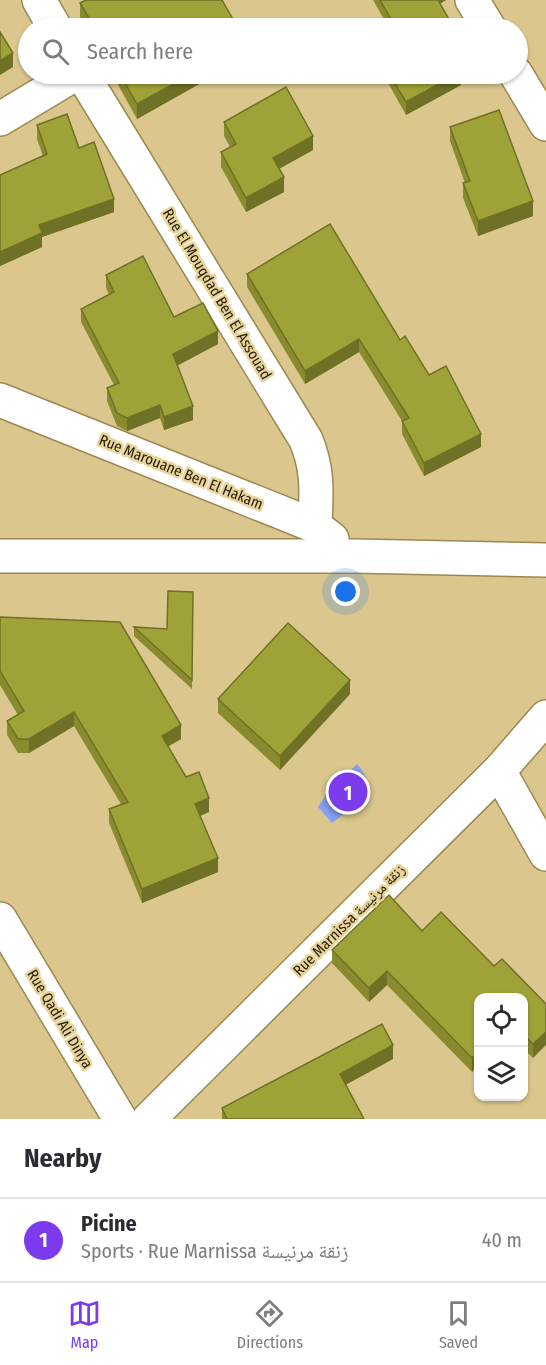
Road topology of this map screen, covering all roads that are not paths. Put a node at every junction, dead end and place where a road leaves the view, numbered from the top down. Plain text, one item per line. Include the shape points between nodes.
1 (39, 0) edge
2 (472, 0) edge
3 (49, 18) edge
4 (483, 18) edge
5 (58, 84) edge
6 (88, 84) edge
7 (522, 84) edge
8 (0, 119) edge
9 (546, 124) edge
10 (0, 400) edge
11 (315, 526) junction
12 (0, 556) edge
13 (355, 556) junction
14 (546, 560) edge
15 (546, 717) edge
16 (499, 771) junction
17 (546, 854) edge
18 (0, 920) edge
19 (120, 1119) edge
20 (150, 1119) edge

1 - 3 street
2 - 4 street
5 - 8 street
6 - 11 street, Rue El Mouqdad Ben El Assouad via 306,440 317,480
7 - 9 street
10 - 11 street, Rue Marouane Ben El Hakam
11 - 13 street, Rue Marouane Ben El Hakam
12 - 13 street
13 - 14 street
15 - 16 street, Rue Marnissa زنقة مرنيسة
16 - 17 street
16 - 20 street, Rue Marnissa زنقة مرنيسة
18 - 19 street, Rue Qadi Ali Dinya

